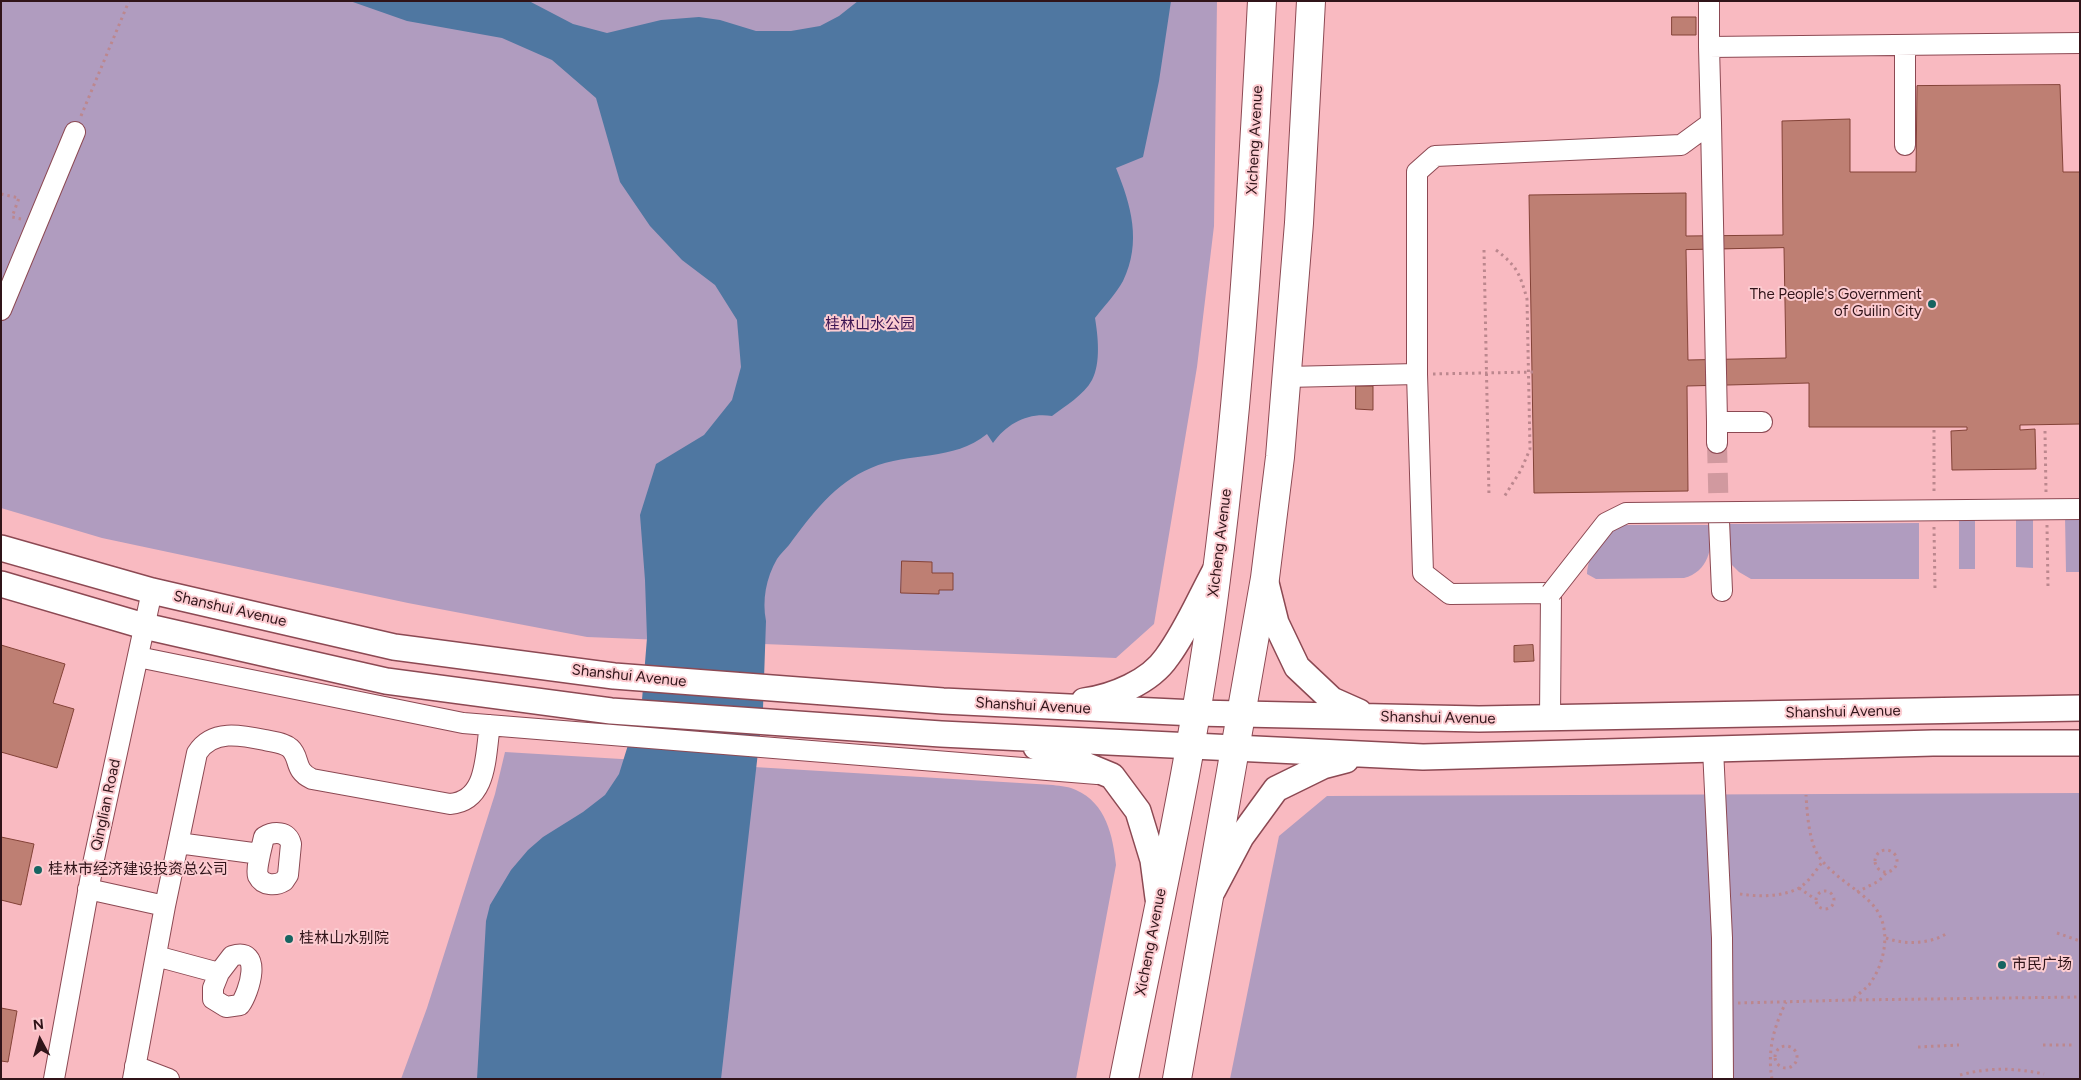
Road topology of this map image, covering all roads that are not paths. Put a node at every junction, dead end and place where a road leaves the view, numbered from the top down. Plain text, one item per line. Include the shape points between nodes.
1 (1262, 1) edge
2 (1312, 1) edge
3 (1709, 1) edge
4 (2080, 43) edge
5 (1905, 45) junction
6 (1710, 48) junction
7 (1711, 123) junction
8 (75, 132) road end
9 (1905, 145) dead end
10 (1, 310) edge
11 (1417, 374) junction
12 (1286, 377) junction
13 (1717, 422) junction
14 (1762, 422) dead end
15 (1717, 443) tunnel mouth
16 (2080, 509) edge
17 (1720, 521) tunnel mouth
18 (1, 548) edge
19 (1218, 564) junction
20 (1265, 578) junction
21 (1, 584) edge
22 (1722, 591) dead end
23 (152, 592) junction
24 (1551, 593) junction
25 (144, 626) junction
26 (138, 657) junction
27 (1044, 706) junction
28 (2080, 708) edge
29 (1195, 713) junction
30 (1240, 714) junction
31 (1371, 717) junction
32 (1550, 718) junction
33 (490, 725) junction
34 (1005, 738) junction
35 (2080, 743) edge
36 (1190, 746) junction
37 (1234, 749) junction
38 (1713, 749) junction
39 (1371, 755) junction
40 (1112, 776) junction
41 (178, 844) junction
42 (260, 854) dead end
43 (88, 889) junction
44 (1208, 901) junction
45 (1159, 902) junction
46 (165, 906) junction
47 (156, 956) junction
48 (219, 973) dead end
49 (134, 1072) edge
50 (54, 1079) edge
51 (170, 1079) edge
52 (1124, 1079) edge
53 (1177, 1079) edge
54 (1723, 1079) edge

1 - 19 highway, Xicheng Avenue via 1250,223
2 - 12 highway
3 - 6 street
4 - 5 street
5 - 6 street
5 - 9 street
6 - 7 street
7 - 11 street via 1681,145 1435,156 1416,172
7 - 13 street
8 - 10 street
11 - 12 street
11 - 24 street via 1423,573 1450,594
12 - 20 highway
13 - 14 street
13 - 15 street
16 - 24 street, bridge via 1626,513 1606,523
17 - 22 street
18 - 23 main road, Shanshui Avenue
19 - 27 main road via 1166,659 1143,679 1097,699
19 - 29 highway, Xicheng Avenue
20 - 30 highway
20 - 31 main road via 1276,622 1297,667 1332,700
21 - 25 main road
23 - 25 street, Qinglian Road
23 - 27 main road, Shanshui Avenue via 394,647 614,676
24 - 32 street
25 - 26 street, Qinglian Road
25 - 34 main road via 386,681 601,710
26 - 33 street via 463,723
26 - 43 street, Qinglian Road
27 - 29 main road, Shanshui Avenue
28 - 32 main road, Shanshui Avenue
29 - 30 main road, Shanshui Avenue
29 - 36 highway, Xicheng Avenue
30 - 31 main road, Shanshui Avenue
30 - 37 highway
31 - 32 main road, Shanshui Avenue
33 - 40 street
33 - 41 street via 478,788 467,799 450,804 312,779 301,772 291,749 280,743 234,734 209,741 197,753
34 - 36 main road
34 - 40 main road via 1066,757
35 - 38 main road
36 - 37 main road
36 - 45 highway, Xicheng Avenue
37 - 39 main road
37 - 44 highway
38 - 39 main road via 1423,757
38 - 54 street via 1722,938
39 - 44 main road via 1323,766 1276,789 1241,837
40 - 45 main road via 1138,811 1153,860
41 - 42 street
41 - 46 street
43 - 46 street
43 - 50 street, Qinglian Road
44 - 53 highway
45 - 52 highway, Xicheng Avenue
46 - 47 street
47 - 48 street
47 - 49 street
49 - 51 street

